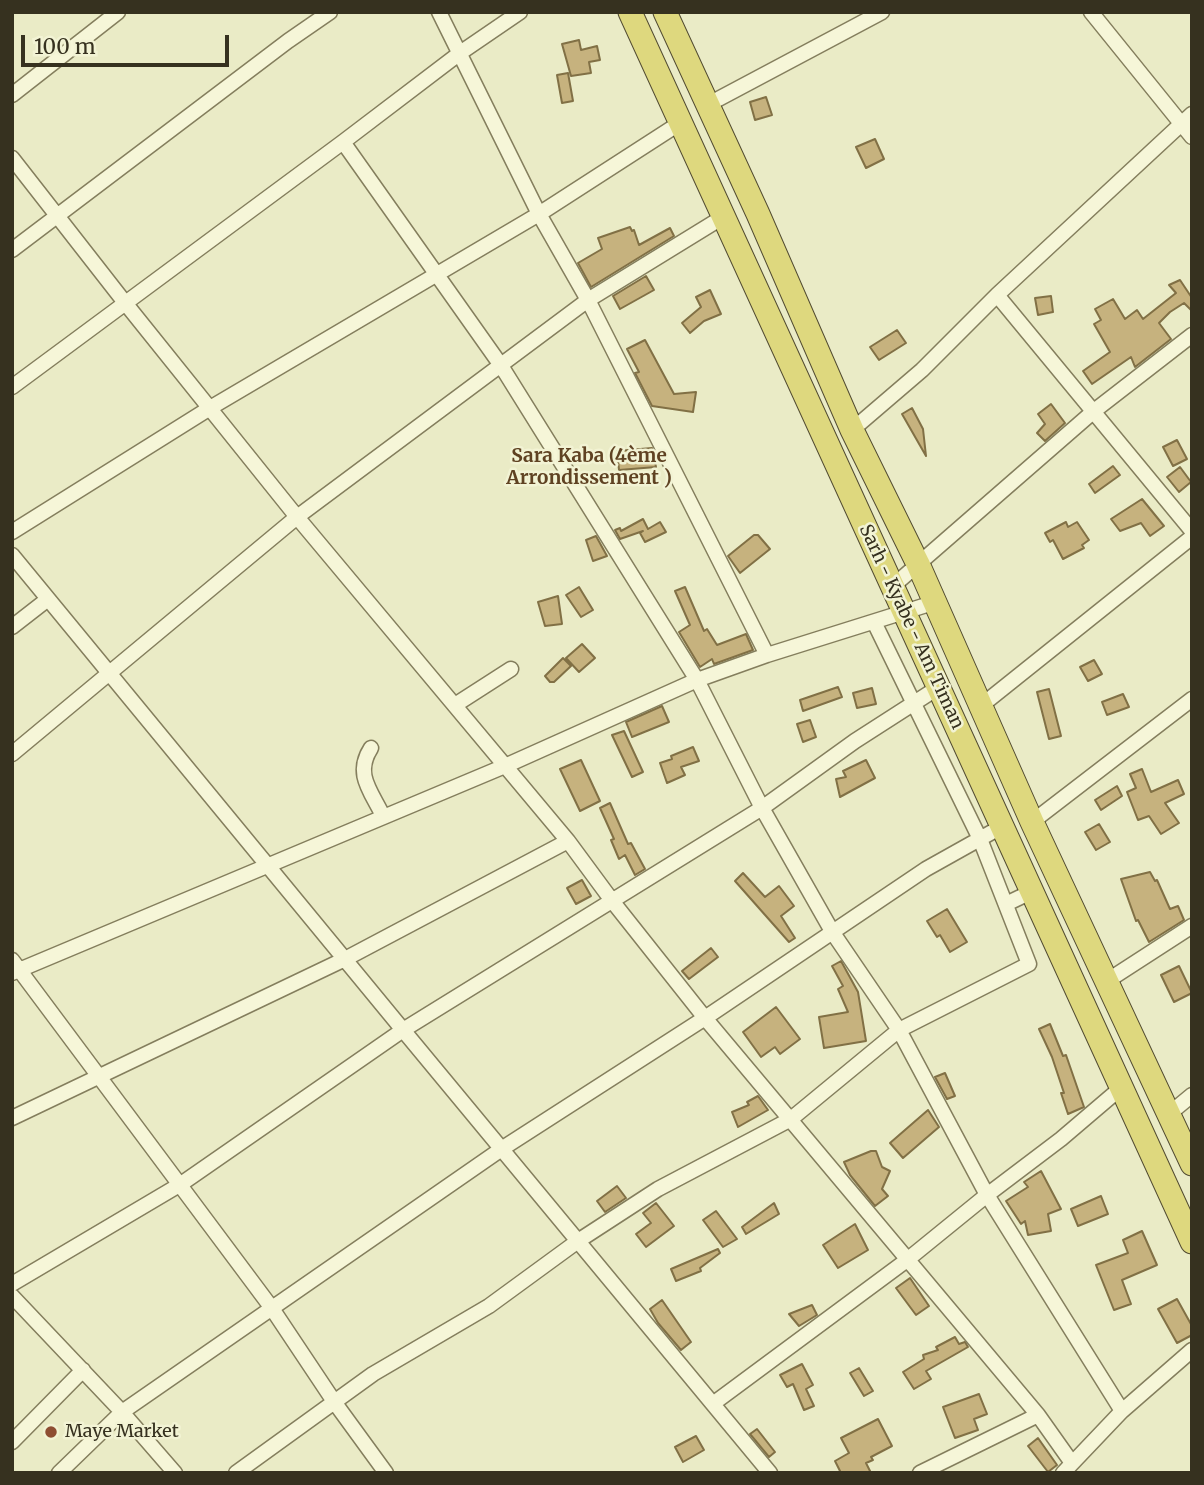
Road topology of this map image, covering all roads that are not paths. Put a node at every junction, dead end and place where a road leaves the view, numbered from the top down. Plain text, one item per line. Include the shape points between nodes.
1 (118, 12) edge
2 (330, 12) edge
3 (439, 12) edge
4 (520, 12) edge
5 (630, 12) edge
6 (665, 12) edge
7 (882, 12) edge
8 (1091, 12) edge
9 (460, 53) junction
10 (12, 95) edge
11 (707, 104) junction
12 (1186, 118) edge
13 (680, 123) junction
14 (1192, 137) edge
15 (343, 142) junction
16 (12, 158) edge
17 (539, 214) junction
18 (56, 216) junction
19 (723, 216) junction
20 (12, 250) edge
21 (436, 274) junction
22 (996, 295) junction
23 (588, 300) junction
24 (126, 304) junction
25 (1192, 335) edge
26 (500, 364) junction
27 (12, 387) edge
28 (210, 408) junction
29 (1094, 411) junction
30 (852, 430) junction
31 (298, 517) junction
32 (1192, 531) edge
33 (12, 532) edge
34 (1192, 537) edge
35 (12, 555) edge
36 (918, 564) junction
37 (893, 586) junction
38 (48, 599) junction
39 (936, 602) junction
40 (904, 612) junction
41 (874, 622) junction
42 (12, 627) edge
43 (767, 655) junction
44 (511, 669) dead end
45 (109, 673) junction
46 (697, 680) junction
47 (939, 687) junction
48 (1192, 698) edge
49 (915, 702) junction
50 (455, 705) junction
51 (982, 705) junction
52 (371, 748) dead end
53 (12, 754) edge
54 (505, 766) junction
55 (762, 808) junction
56 (383, 816) junction
57 (1032, 822) junction
58 (1001, 827) junction
59 (980, 839) junction
60 (568, 841) junction
61 (267, 864) junction
62 (1031, 892) junction
63 (612, 902) junction
64 (1006, 904) junction
65 (1192, 926) edge
66 (833, 933) junction
67 (345, 960) junction
68 (14, 968) edge
69 (1107, 981) junction
70 (705, 1018) junction
71 (403, 1030) junction
72 (899, 1030) junction
73 (100, 1077) junction
74 (1122, 1087) junction
75 (1192, 1096) edge
76 (1169, 1114) junction
77 (12, 1118) edge
78 (790, 1119) junction
79 (503, 1148) junction
80 (1192, 1164) edge
81 (181, 1184) junction
82 (987, 1195) junction
83 (578, 1241) junction
84 (1192, 1242) edge
85 (907, 1260) junction
86 (12, 1284) edge
87 (12, 1296) edge
88 (271, 1307) junction
89 (1192, 1350) edge
90 (83, 1370) junction
91 (335, 1402) junction
92 (714, 1403) junction
93 (1122, 1411) junction
94 (122, 1412) junction
95 (1038, 1415) junction
96 (12, 1442) edge
97 (1068, 1468) edge
98 (59, 1473) edge
99 (174, 1473) edge
100 (236, 1473) edge
101 (386, 1473) edge
102 (771, 1473) edge
103 (920, 1473) edge

1 - 10 street
2 - 18 street
3 - 9 street
4 - 9 street
5 - 13 highway, Sarh - Kyabe - Am Timan
6 - 11 highway, Sarh - Kyabe - Am Timan
7 - 11 street
8 - 12 street
9 - 15 street
9 - 17 street
11 - 30 highway, Sarh - Kyabe - Am Timan
12 - 14 street
12 - 22 street
13 - 17 street
13 - 19 highway, Sarh - Kyabe - Am Timan
15 - 21 street
15 - 24 street
16 - 18 street
17 - 21 street
17 - 23 street
18 - 20 street
18 - 24 street
19 - 23 street
19 - 37 highway, Sarh - Kyabe - Am Timan
21 - 26 street
21 - 28 street
22 - 29 street
22 - 30 street via 922,370
23 - 26 street
23 - 43 street
24 - 27 street
24 - 28 street
25 - 29 street
26 - 31 street
26 - 46 street
28 - 31 street
28 - 33 street
29 - 32 street
29 - 36 street
30 - 36 highway, Sarh - Kyabe - Am Timan
31 - 45 street
31 - 50 street
34 - 51 street
35 - 38 street
36 - 37 street
36 - 39 highway, Sarh - Kyabe - Am Timan
37 - 40 highway, Sarh - Kyabe - Am Timan
38 - 42 street
38 - 45 street
39 - 40 street
39 - 51 highway, Sarh - Kyabe - Am Timan
40 - 41 street
40 - 47 highway, Sarh - Kyabe - Am Timan
41 - 43 street
41 - 49 street
43 - 46 street
44 - 50 street
45 - 53 street
45 - 61 street
46 - 54 street
46 - 55 street
47 - 49 street
47 - 58 highway, Sarh - Kyabe - Am Timan
48 - 57 street
49 - 55 street
49 - 59 street
50 - 54 street
51 - 57 highway, Sarh - Kyabe - Am Timan
52 - 56 street via 363,760 362,774
54 - 56 street
54 - 60 street
55 - 63 street
55 - 66 street
56 - 61 street
57 - 69 highway, Sarh - Kyabe - Am Timan
58 - 59 street
58 - 62 highway, Sarh - Kyabe - Am Timan
59 - 64 street
59 - 66 street via 926,869
60 - 63 street
60 - 67 street
61 - 67 street
61 - 68 street
62 - 64 street
62 - 74 highway, Sarh - Kyabe - Am Timan
63 - 70 street
63 - 71 street
64 - 72 street via 1029,964
65 - 69 street
66 - 70 street
66 - 72 street
67 - 71 street
67 - 73 street
68 - 73 street
69 - 76 highway, Sarh - Kyabe - Am Timan
70 - 78 street
70 - 79 street
71 - 79 street
71 - 81 street
72 - 78 street
72 - 82 street
73 - 77 street
73 - 81 street
74 - 82 street
74 - 84 highway, Sarh - Kyabe - Am Timan
75 - 76 street
76 - 80 highway, Sarh - Kyabe - Am Timan
78 - 83 street via 658,1189
78 - 85 street
79 - 83 street
79 - 88 street
81 - 86 street
81 - 88 street
82 - 85 street
82 - 93 street
83 - 91 street via 489,1306 373,1374
83 - 92 street
85 - 92 street
85 - 95 street
87 - 90 street
88 - 91 street
88 - 94 street
89 - 93 street
90 - 94 street
90 - 96 street
91 - 100 street
91 - 101 street
92 - 102 street
93 - 97 street
94 - 98 street
94 - 99 street
95 - 97 street
95 - 103 street

